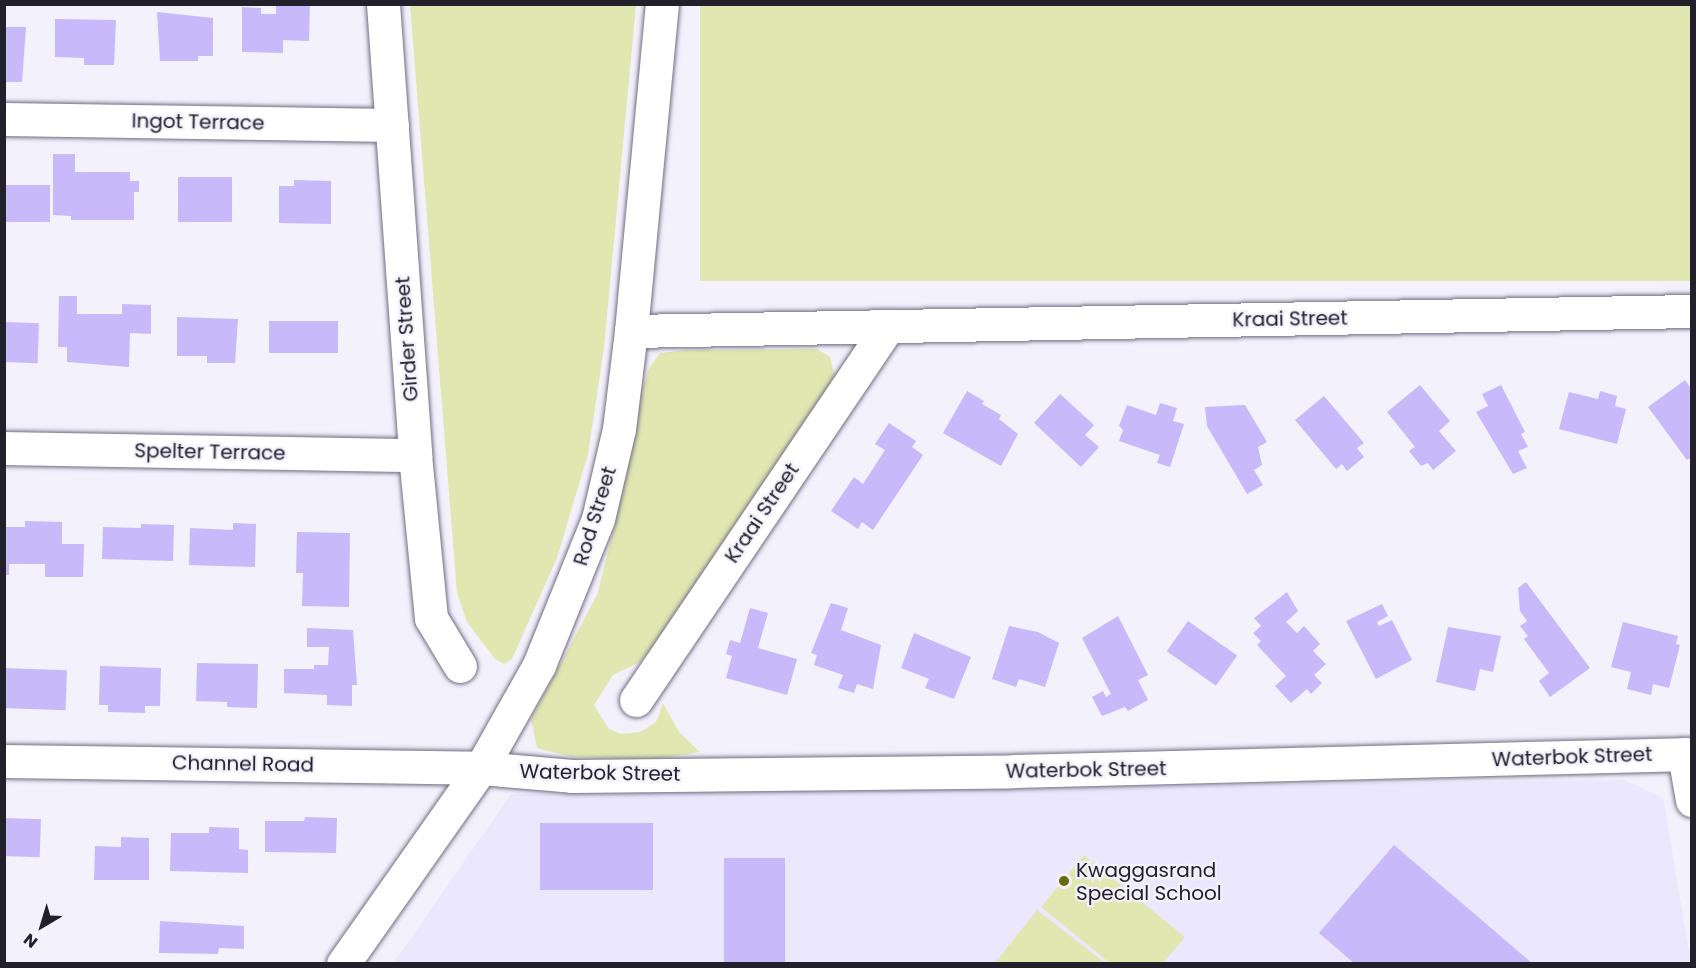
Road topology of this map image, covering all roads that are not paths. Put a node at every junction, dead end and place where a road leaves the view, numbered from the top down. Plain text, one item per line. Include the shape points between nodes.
1 (383, 4) edge
2 (662, 4) edge
3 (4, 119) edge
4 (393, 125) junction
5 (1692, 311) edge
6 (888, 326) junction
7 (631, 331) junction
8 (4, 448) edge
9 (415, 455) junction
10 (460, 666) dead end
11 (636, 700) dead end
12 (1688, 754) edge
13 (4, 761) edge
14 (481, 768) junction
15 (1692, 800) edge
16 (343, 963) edge

1 - 4 street, Girder Street
2 - 7 street, Rod Street
3 - 4 street, Ingot Terrace
4 - 9 street, Girder Street
5 - 6 street, Kraai Street
6 - 7 street, Kraai Street
6 - 11 street, Kraai Street
7 - 14 street, Rod Street via 607,488 584,561 539,665
8 - 9 street, Spelter Terrace
9 - 10 street, Girder Street via 431,618
12 - 14 street, Waterbok Street via 679,775 572,776
12 - 15 street
13 - 14 street, Channel Road
14 - 16 street, Rod Street

